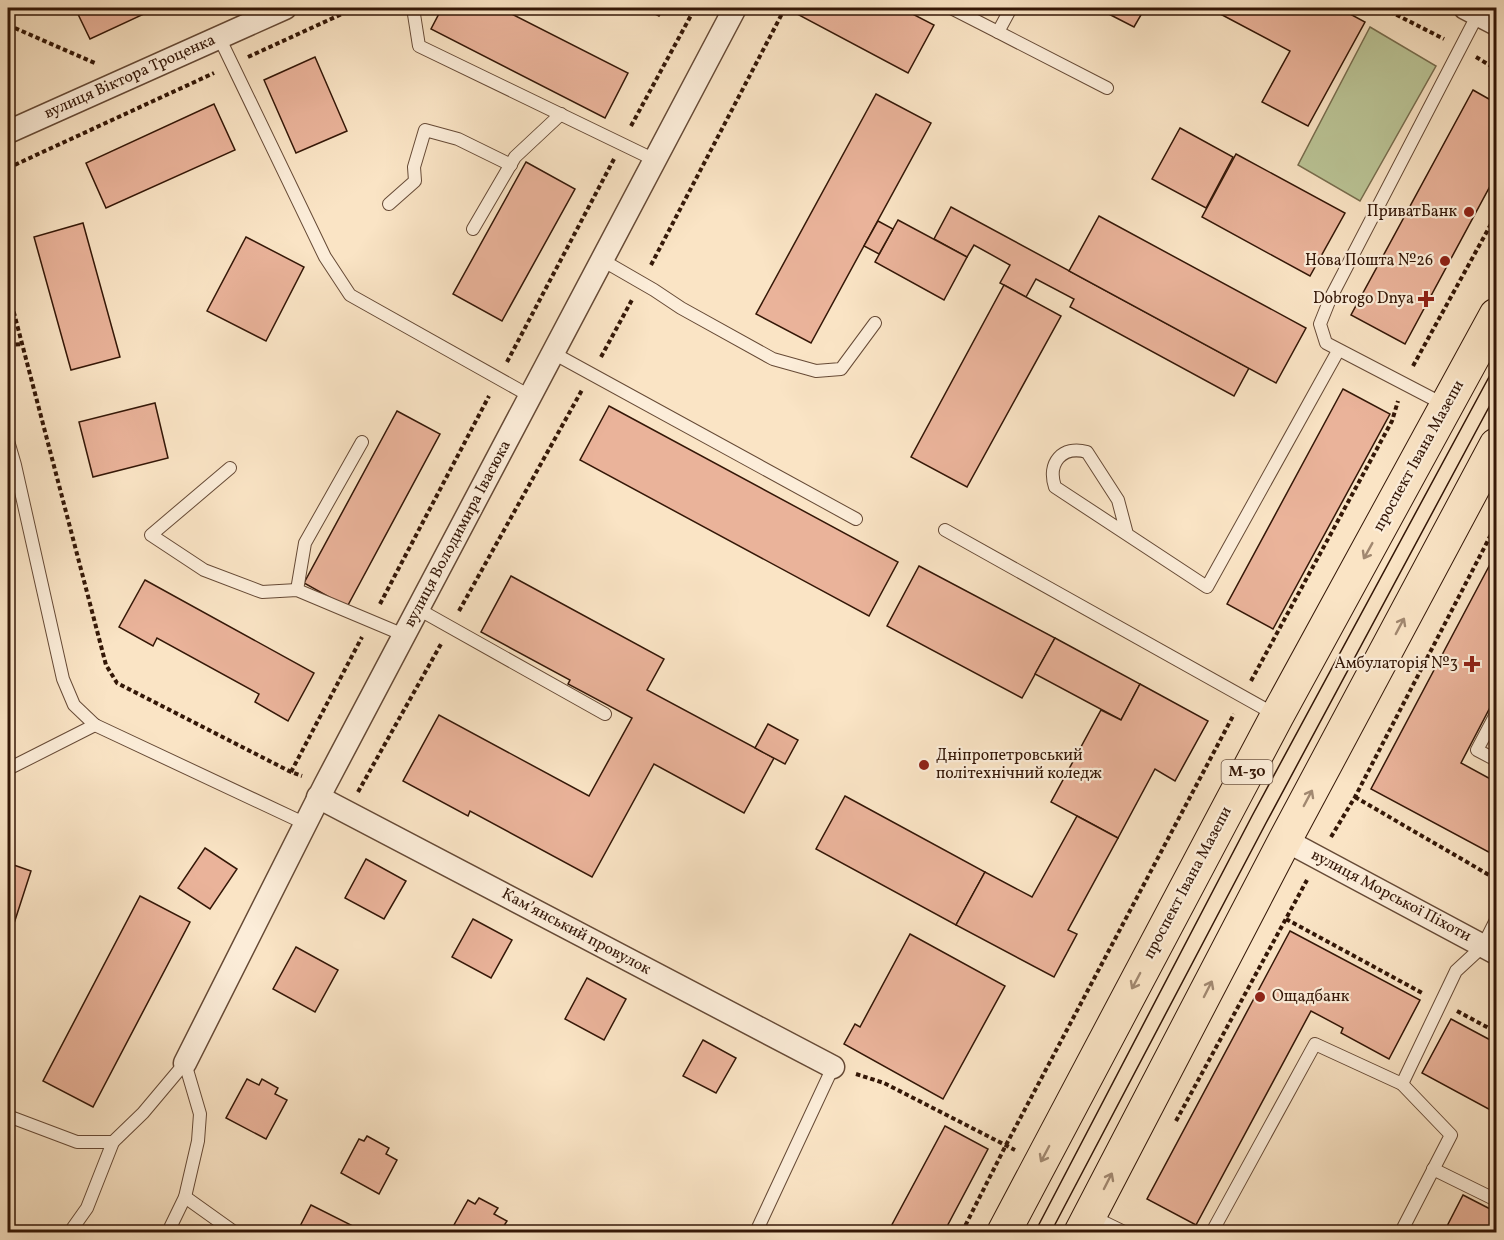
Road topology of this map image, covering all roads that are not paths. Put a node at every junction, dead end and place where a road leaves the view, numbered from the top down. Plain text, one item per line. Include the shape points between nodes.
1 (285, 8) edge
2 (413, 8) edge
3 (735, 8) edge
4 (951, 8) edge
5 (1011, 8) edge
6 (1480, 15) edge
7 (998, 32) junction
8 (219, 37) junction
9 (1107, 88) dead end
10 (561, 114) junction
11 (8, 132) edge
12 (655, 160) junction
13 (511, 165) junction
14 (388, 204) dead end
15 (473, 229) dead end
16 (602, 260) junction
17 (1497, 315) edge
18 (875, 322) dead end
19 (1338, 351) junction
20 (553, 353) junction
21 (530, 396) junction
22 (1447, 406) junction
23 (8, 441) edge
24 (362, 442) dead end
25 (1494, 456) edge
26 (230, 468) dead end
27 (856, 519) dead end
28 (945, 530) dead end
29 (1127, 534) junction
30 (297, 590) junction
31 (418, 609) junction
32 (404, 635) junction
33 (605, 714) dead end
34 (1497, 714) edge
35 (1277, 716) junction
36 (95, 726) junction
37 (1497, 760) edge
38 (8, 768) edge
39 (318, 797) junction
40 (306, 824) junction
41 (1285, 840) junction
42 (1497, 920) edge
43 (1490, 950) edge
44 (185, 1063) junction
45 (833, 1066) joint
46 (1402, 1084) junction
47 (8, 1116) edge
48 (113, 1142) junction
49 (1433, 1169) junction
50 (185, 1197) junction
51 (1497, 1200) edge
52 (1086, 1224) edge
53 (70, 1233) edge
54 (168, 1233) edge
55 (234, 1233) edge
56 (756, 1233) edge
57 (1004, 1233) edge
58 (1124, 1233) edge
59 (1212, 1233) edge
60 (1401, 1233) edge

1 - 8 street, вулиця Віктора Троценка
2 - 10 lane via 419,46
3 - 12 street, вулиця Володимира Івасюка
4 - 7 lane
5 - 7 lane
6 - 19 lane via 1330,299 1320,324 1326,344
7 - 9 lane
8 - 11 street, вулиця Віктора Троценка
8 - 21 lane via 325,257 350,294
10 - 12 lane
10 - 13 lane
12 - 16 street, вулиця Володимира Івасюка
13 - 14 lane via 458,138 425,130 414,167 415,181
13 - 15 lane
16 - 18 lane via 773,359 816,371 841,369
16 - 20 street, вулиця Володимира Івасюка
17 - 22 highway, проспект Івана Мазепи / М-30
19 - 22 lane
19 - 29 lane via 1208,586
20 - 21 street, вулиця Володимира Івасюка
20 - 27 lane
21 - 31 street, вулиця Володимира Івасюка
22 -> 35 highway, проспект Івана Мазепи / М-30
23 - 36 lane via 63,679 74,705
24 - 30 lane via 305,543
41 -> 25 highway
26 - 30 lane via 151,535 204,570 262,592
28 - 35 lane
29 - 29 lane via 1055,487 1052,478 1056,460 1071,450 1087,452 1118,500
30 - 32 lane
31 - 32 street, вулиця Володимира Івасюка
31 - 33 lane
32 - 39 street, вулиця Володимира Івасюка
34 - 37 lane via 1477,750
35 -> 57 highway, проспект Івана Мазепи / М-30
36 - 38 lane
36 - 40 lane
39 - 40 street, вулиця Володимира Івасюка
39 - 45 street, Камʼянський провулок
40 - 44 street, вулиця Володимира Івасюка
41 - 43 street, вулиця Морської Піхоти
52 -> 41 highway
42 - 43 lane
43 - 46 lane via 1456,971
44 - 48 lane
44 - 50 lane via 200,1114
45 - 56 lane
46 - 49 lane via 1451,1135
46 - 59 lane via 1315,1044
47 - 48 lane via 77,1142
48 - 53 lane via 87,1208
49 - 51 lane
49 - 60 lane
50 - 54 lane
50 - 55 lane
52 - 58 lane

